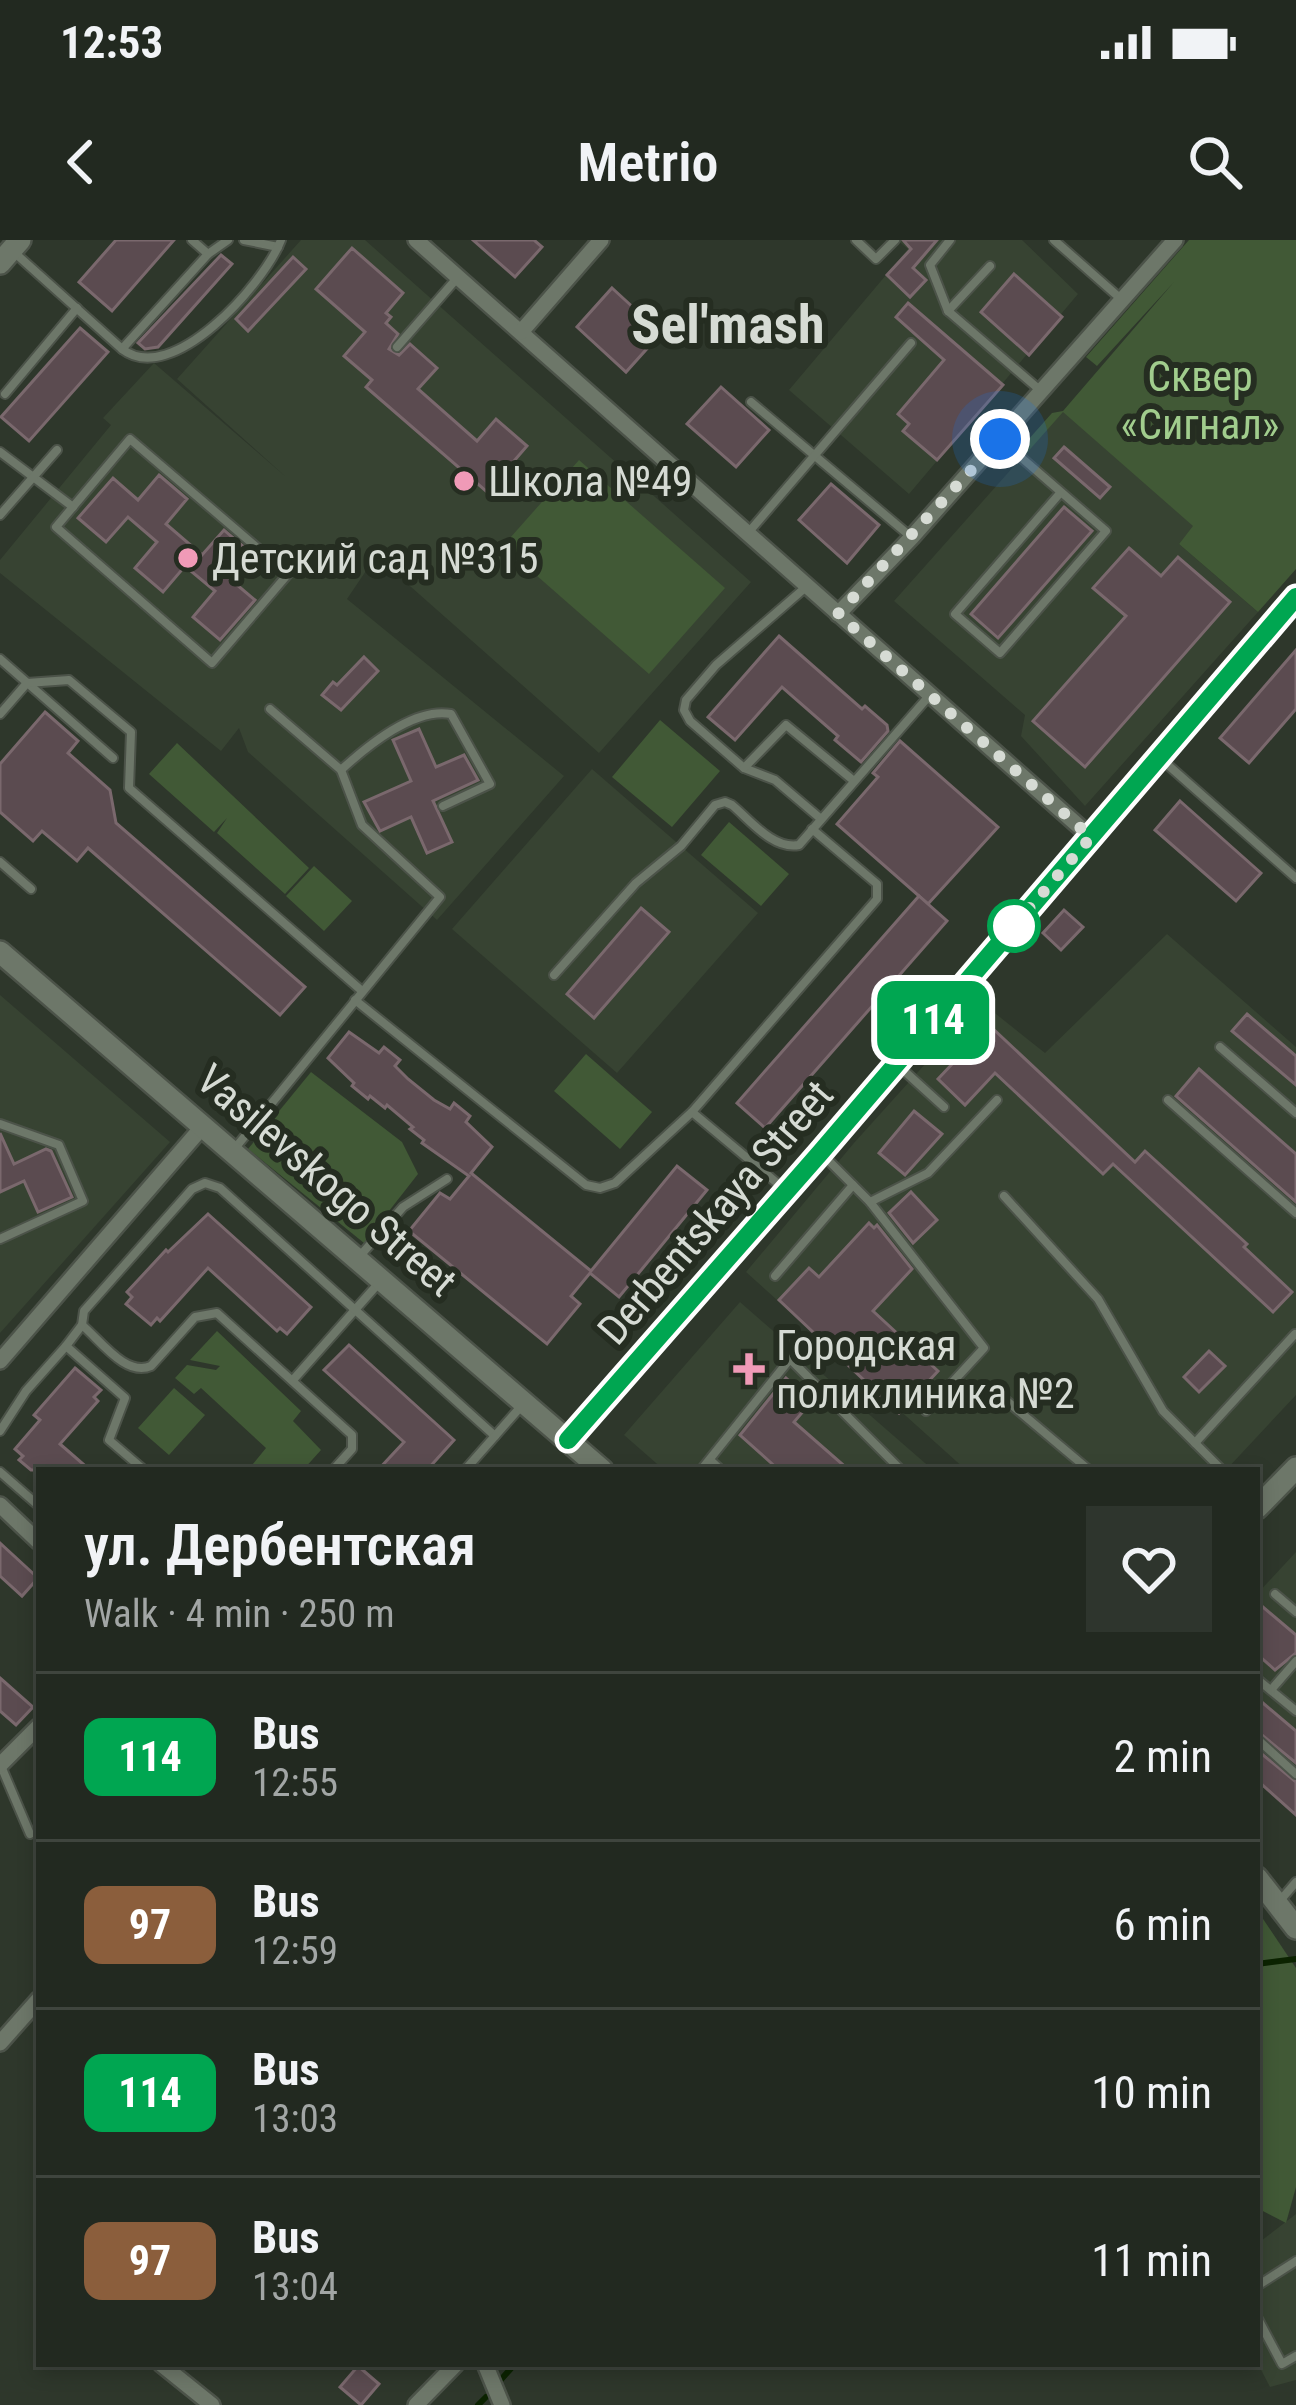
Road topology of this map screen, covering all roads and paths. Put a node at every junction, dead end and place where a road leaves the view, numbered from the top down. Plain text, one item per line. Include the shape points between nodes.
1 (192, 240) edge
2 (228, 240) edge
3 (244, 240) edge
4 (416, 240) edge
5 (601, 240) edge
6 (856, 240) edge
7 (895, 240) edge
8 (950, 240) edge
9 (1054, 240) edge
10 (1175, 240) edge
11 (280, 244) edge
12 (10, 251) edge
13 (208, 254) junction
14 (990, 266) dead end
15 (458, 277) junction
16 (1123, 300) junction
17 (77, 308) junction
18 (948, 311) junction
19 (520, 332) junction
20 (911, 344) dead end
21 (397, 347) dead end
22 (122, 349) junction
23 (1042, 392) junction
24 (5, 394) dead end
25 (751, 402) dead end
26 (1000, 439) junction
27 (57, 450) dead end
28 (0, 452) edge
29 (814, 453) junction
30 (32, 479) junction
31 (1061, 492) junction
32 (73, 507) junction
33 (0, 514) edge
34 (747, 534) junction
35 (912, 537) junction
36 (806, 586) junction
37 (1296, 597) edge
38 (838, 614) junction
39 (0, 659) edge
40 (27, 683) junction
41 (930, 695) junction
42 (270, 709) dead end
43 (0, 714) edge
44 (113, 758) dead end
45 (1159, 758) junction
46 (744, 768) junction
47 (341, 770) junction
48 (854, 782) junction
49 (443, 806) dead end
50 (821, 819) junction
51 (812, 829) junction
52 (1091, 837) junction
53 (0, 862) edge
54 (1296, 878) edge
55 (32, 889) dead end
56 (0, 952) edge
57 (554, 975) dead end
58 (362, 991) junction
59 (355, 1000) junction
60 (1220, 1047) dead end
61 (896, 1063) junction
62 (997, 1100) dead end
63 (1168, 1100) dead end
64 (944, 1107) dead end
65 (692, 1112) junction
66 (1296, 1113) edge
67 (0, 1124) edge
68 (204, 1125) junction
69 (233, 1150) junction
70 (820, 1153) junction
71 (447, 1178) dead end
72 (853, 1185) junction
73 (786, 1191) junction
74 (1004, 1196) dead end
75 (870, 1202) junction
76 (1296, 1213) edge
77 (0, 1239) edge
78 (358, 1258) junction
79 (775, 1276) dead end
80 (382, 1279) junction
81 (356, 1309) junction
82 (82, 1325) junction
83 (1295, 1334) edge
84 (66, 1346) junction
85 (0, 1361) edge
86 (293, 1380) junction
87 (995, 1390) dead end
88 (525, 1402) junction
89 (926, 1411) dead end
90 (0, 1431) edge
91 (496, 1436) junction
92 (568, 1440) junction
93 (1195, 1443) junction
94 (710, 1460) junction
95 (140, 1467) edge
96 (336, 1467) edge
97 (467, 1467) edge
98 (599, 1467) edge
99 (704, 1467) edge
100 (718, 1467) edge
101 (898, 1467) edge
102 (1085, 1467) edge
103 (1219, 1467) edge
104 (1296, 1468) edge
105 (0, 1472) edge
106 (36, 1503) edge
107 (1260, 1504) edge
108 (0, 1505) edge
109 (36, 1539) edge
110 (1275, 1594) dead end
111 (1296, 1612) edge
112 (1296, 1660) edge
113 (1260, 1681) edge
114 (1271, 1690) junction
115 (1296, 1711) edge
116 (36, 1729) edge
117 (1260, 1742) edge
118 (1, 1765) edge
119 (1296, 1774) edge
120 (30, 1834) dead end
121 (1260, 1882) edge
122 (1296, 1882) edge
123 (1277, 1904) junction
124 (1296, 1928) edge
125 (36, 2003) edge
126 (0, 2043) edge
127 (1296, 2261) edge
128 (1260, 2284) edge
129 (1260, 2323) edge
130 (1296, 2356) edge
131 (165, 2367) edge
132 (453, 2367) edge
133 (486, 2367) edge
134 (212, 2405) edge
135 (416, 2405) edge
136 (502, 2405) edge

1 - 13 lane
2 - 13 lane
3 - 11 lane
4 - 15 street
5 - 19 street
6 - 7 lane via 875,259
8 - 18 lane via 929,265
9 - 16 lane
10 - 16 street
11 - 22 lane via 253,286 181,349 151,361
12 - 17 lane
13 - 22 lane
14 - 18 lane
15 - 19 street
15 - 21 lane
16 - 23 street
17 - 22 lane
17 - 24 lane
18 - 23 lane
19 - 34 street
20 - 29 lane
23 - 26 street
25 - 29 lane
26 - 31 lane
26 - 35 street
27 - 30 lane
28 - 30 lane
29 - 34 lane
29 - 35 lane
30 - 32 lane
30 - 33 lane
31 - 31 lane via 1106,531 1000,653 955,614
32 - 32 lane via 56,527 212,663 288,574 130,439
34 - 36 street
35 - 38 street
36 - 38 street
36 - 46 lane via 686,700 690,721
37 - 45 street, Derbentskaya Street
38 - 41 street
39 - 40 lane
40 - 43 lane
40 - 44 lane
40 - 58 lane via 69,680 131,732 129,788
41 - 48 lane
41 - 52 street
42 - 47 lane
45 - 52 street, Derbentskaya Street
45 - 54 lane
46 - 48 lane via 786,725
46 - 50 lane via 775,780
47 - 49 lane via 371,742 436,711 451,714 490,784
47 - 58 lane via 362,825 440,897
48 - 50 lane
50 - 51 lane
51 - 57 lane via 788,847 732,805 715,806
51 - 65 lane via 877,884 877,899
52 - 61 street, Derbentskaya Street
53 - 55 lane
56 - 68 street, Vasilevskogo Street
58 - 59 lane
59 - 65 lane via 586,1184 615,1183
59 - 69 lane
60 - 66 lane
61 - 64 lane
61 - 70 street, Derbentskaya Street
62 - 75 lane via 928,1174
63 - 76 lane
65 - 73 lane
67 - 77 lane via 59,1145 83,1202
68 - 69 street, Vasilevskogo Street
68 - 85 street
69 - 78 street, Vasilevskogo Street
70 - 72 lane
70 - 73 street, Derbentskaya Street
71 - 78 lane via 403,1207
72 - 75 lane
72 - 79 lane
73 - 92 street, Derbentskaya Street
74 - 93 lane via 1098,1299 1163,1411
75 - 89 lane via 984,1348
78 - 80 street, Vasilevskogo Street
80 - 81 lane
80 - 88 street, Vasilevskogo Street
81 - 82 lane via 205,1183 98,1294
81 - 86 lane
81 - 91 lane
82 - 84 lane
82 - 86 lane via 142,1371 195,1317 217,1313
83 - 93 lane
84 - 90 lane
84 - 95 lane via 125,1398 109,1440
86 - 96 lane via 352,1436 352,1449
87 - 102 lane
88 - 91 lane
88 - 92 street, Vasilevskogo Street
91 - 97 lane
92 - 98 street, Vasilevskogo Street
93 - 103 lane
94 - 99 lane
94 - 100 lane
94 - 101 lane via 790,1359
104 - 107 street
105 - 106 lane
108 - 109 street
110 - 111 lane
112 - 114 lane
113 - 114 lane
114 - 115 lane
116 - 118 street
117 - 119 lane
118 - 120 lane
121 - 123 street
122 - 123 lane
123 - 124 street
125 - 126 street
127 - 128 lane
129 - 130 lane via 1282,2364
131 - 134 street
132 - 135 street
133 - 136 street

